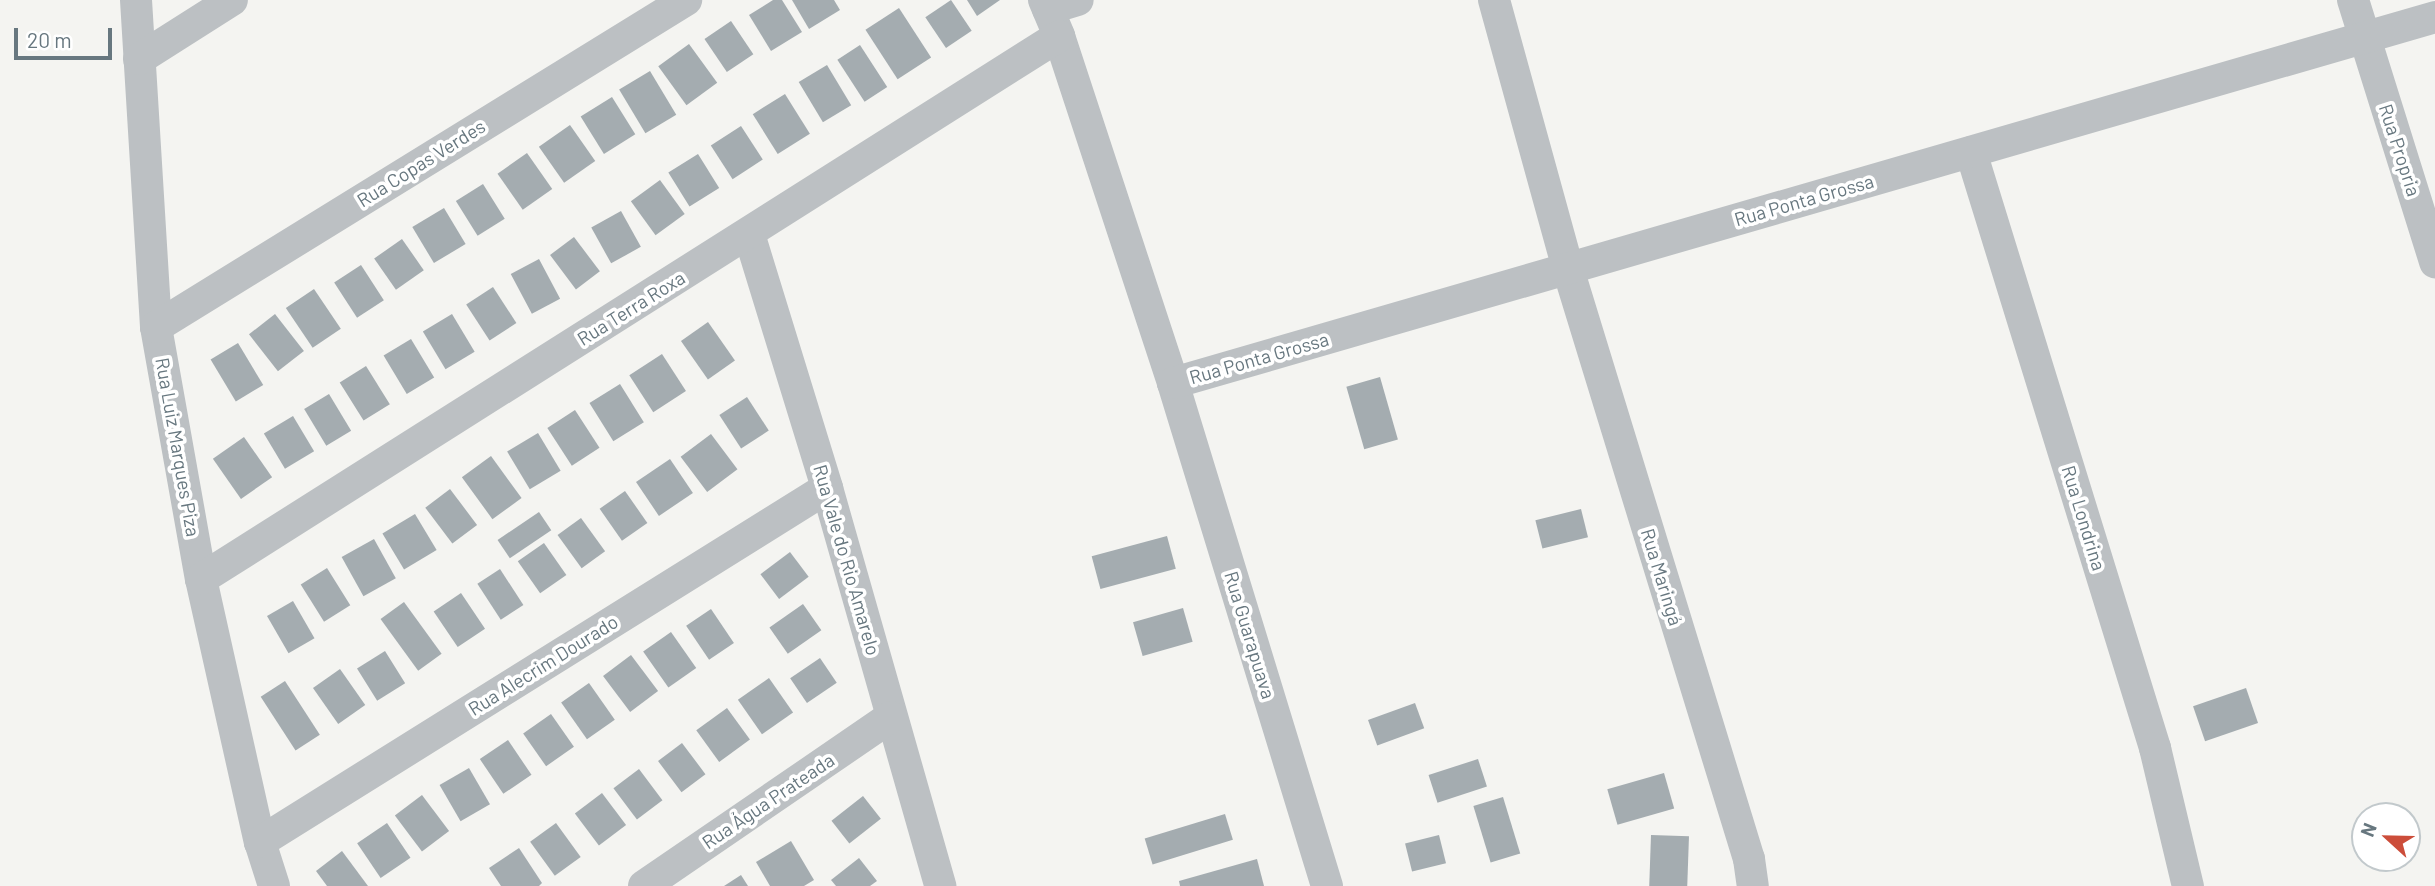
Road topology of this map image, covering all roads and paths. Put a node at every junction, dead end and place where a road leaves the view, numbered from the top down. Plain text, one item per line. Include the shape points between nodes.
1 (136, 0) edge
2 (232, 0) edge
3 (686, 0) edge
4 (1078, 0) edge
5 (1494, 0) edge
6 (2353, 0) edge
7 (1050, 15) edge
8 (2435, 17) edge
9 (2364, 38) junction
10 (139, 59) junction
11 (1971, 152) junction
12 (748, 234) junction
13 (2435, 262) edge
14 (1568, 269) junction
15 (156, 327) junction
16 (1173, 383) junction
17 (827, 488) junction
18 (201, 579) junction
19 (891, 717) junction
20 (260, 842) junction
21 (274, 886) edge
22 (645, 886) edge
23 (940, 886) edge
24 (1327, 886) edge
25 (1753, 886) edge
26 (2188, 886) edge

1 - 10 street, Rua Luiz Marques Piza
2 - 10 street
3 - 15 street, Rua Copas Verdes
4 - 7 street, Rua Terra Roxa
5 - 14 street, Rua Maringá
6 - 9 street, Rua Propria
7 - 12 street, Rua Terra Roxa
7 - 16 street, Rua Guarapuava
8 - 9 street, Rua Ponta Grossa
9 - 11 street, Rua Ponta Grossa
9 - 13 street, Rua Propria
10 - 15 street, Rua Luiz Marques Piza
11 - 14 street, Rua Ponta Grossa
11 - 26 street, Rua Londrina via 2155,748
12 - 17 street, Rua Vale do Rio Amarelo
12 - 18 street, Rua Terra Roxa
14 - 16 street, Rua Ponta Grossa
14 - 25 street, Rua Maringá via 1749,859
15 - 18 street, Rua Luiz Marques Piza
16 - 24 street, Rua Guarapuava
17 - 19 street, Rua Vale do Rio Amarelo
17 - 20 street, Rua Alecrim Dourado
18 - 20 street, Rua Luiz Marques Piza
19 - 22 street, Rua Água Prateada
19 - 23 street, Rua Vale do Rio Amarelo
20 - 21 street, Rua Luiz Marques Piza

